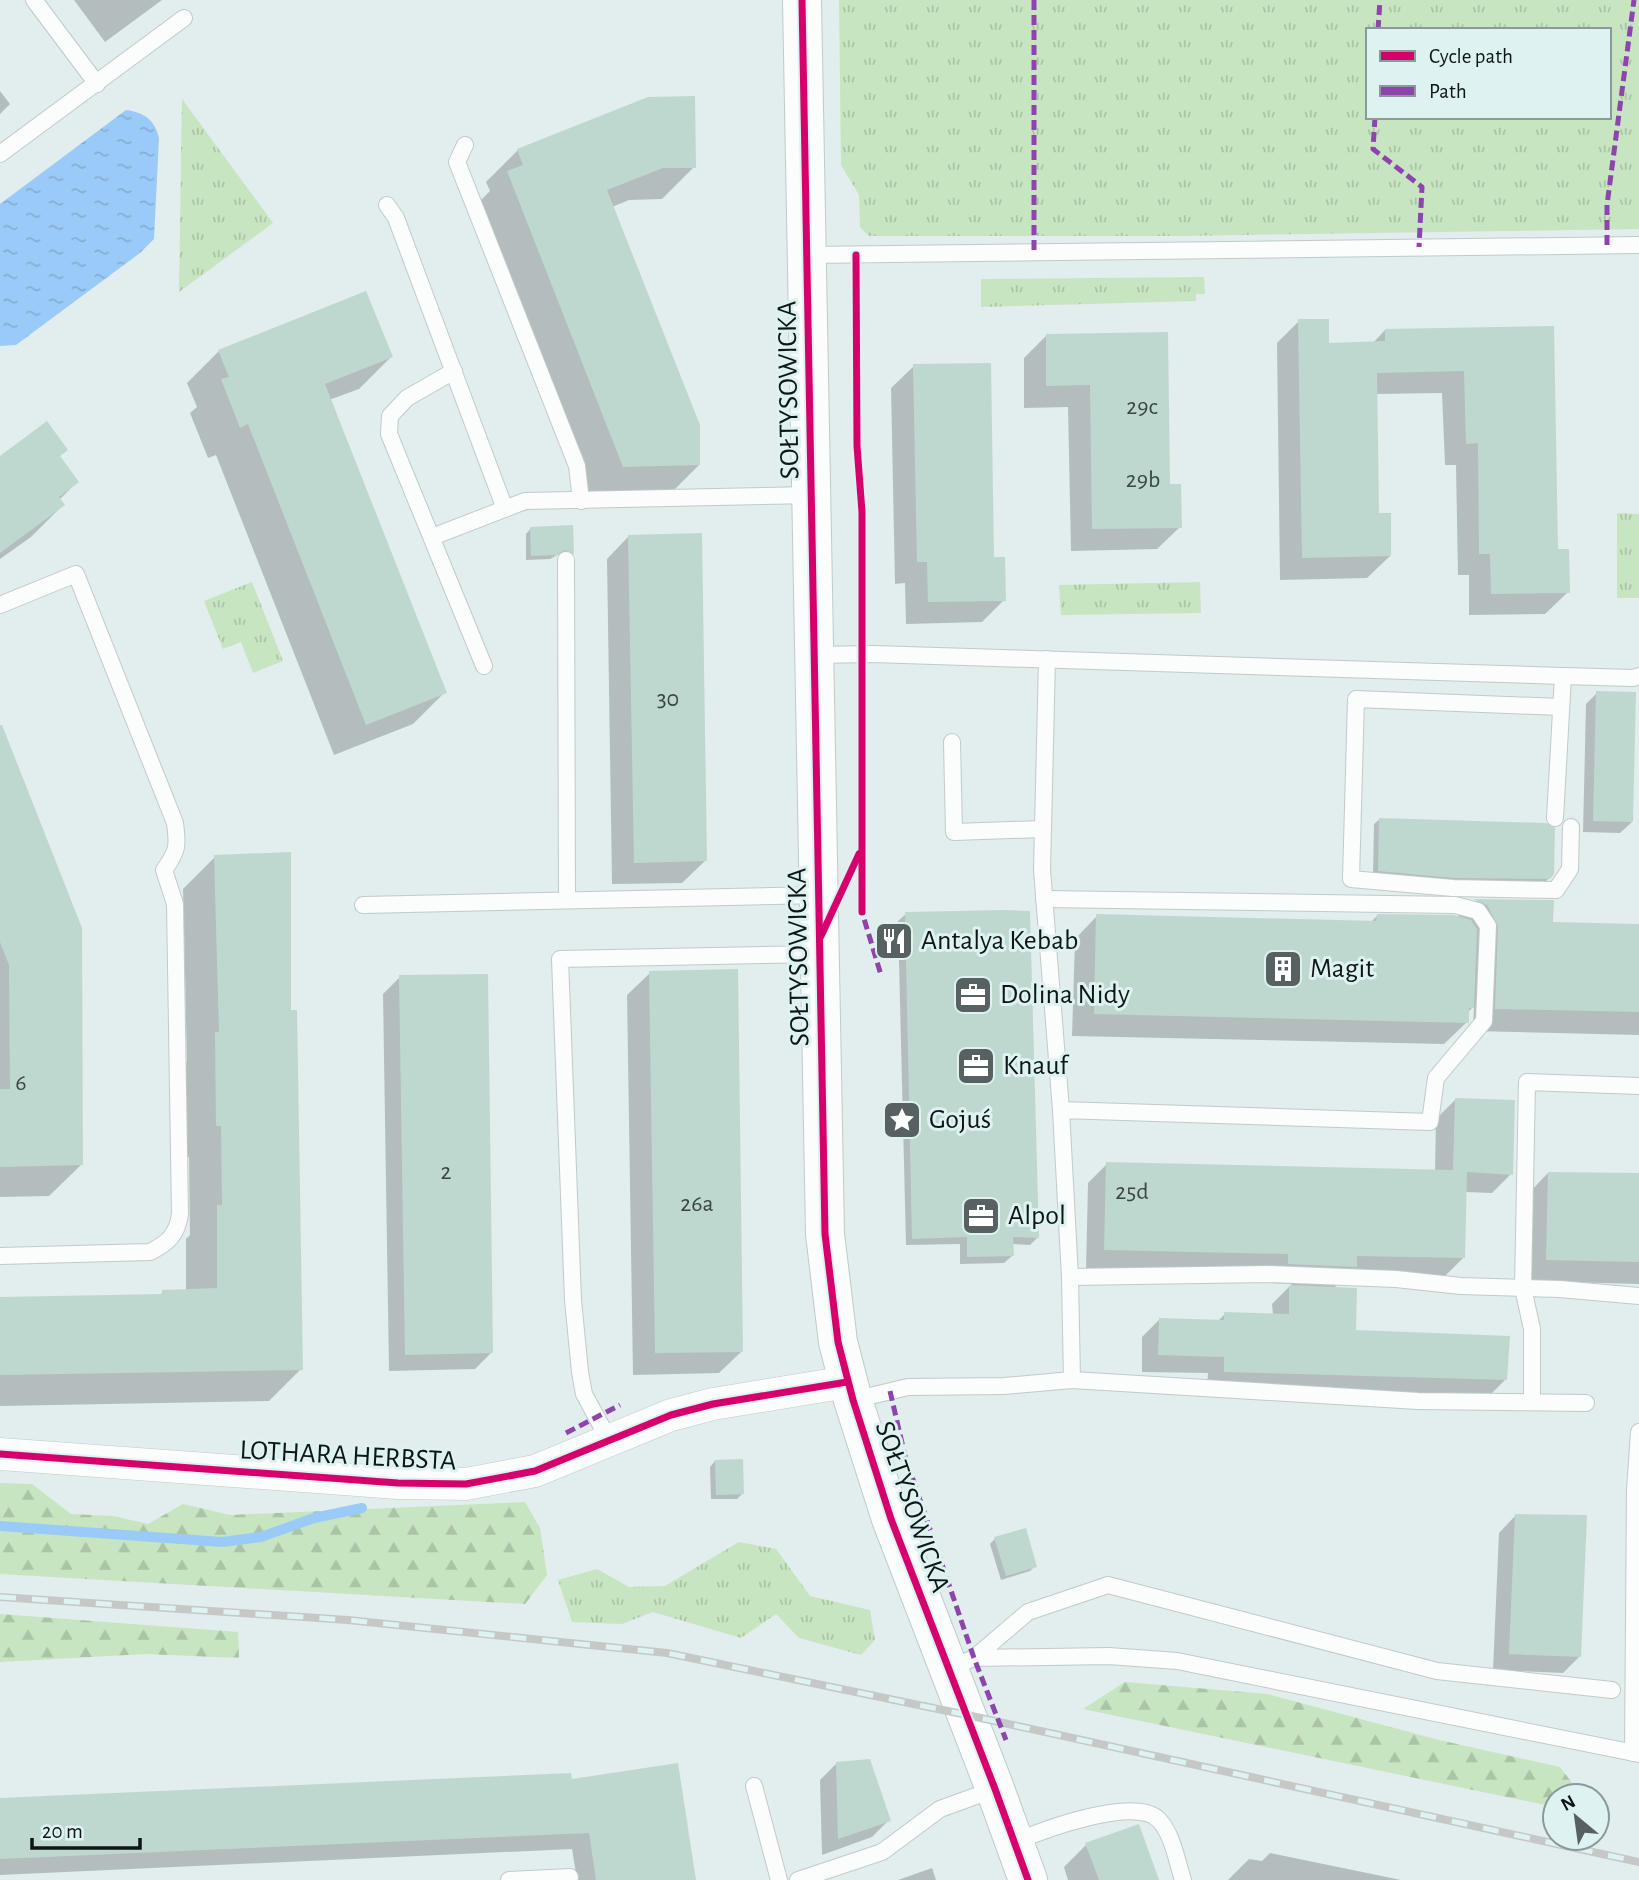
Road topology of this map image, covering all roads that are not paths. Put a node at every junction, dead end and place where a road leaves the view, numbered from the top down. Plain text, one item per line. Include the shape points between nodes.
1 (34, 0) edge
2 (802, 0) edge
3 (184, 18) dead end
4 (97, 84) junction
5 (466, 145) dead end
6 (0, 154) edge
7 (387, 205) dead end
8 (1639, 244) edge
9 (808, 255) junction
10 (454, 371) junction
11 (812, 495) junction
12 (581, 501) junction
13 (505, 509) junction
14 (432, 537) junction
15 (566, 560) dead end
16 (0, 604) edge
17 (815, 655) junction
18 (1047, 659) junction
19 (484, 666) dead end
20 (1563, 676) junction
21 (1639, 676) edge
22 (1561, 707) junction
23 (952, 743) dead end
24 (1555, 818) dead end
25 (1571, 827) dead end
26 (1043, 829) junction
27 (819, 895) junction
28 (1044, 899) junction
29 (567, 900) junction
30 (363, 905) dead end
31 (820, 954) junction
32 (1639, 1086) edge
33 (1061, 1110) junction
34 (0, 1256) edge
35 (1070, 1277) junction
36 (1523, 1288) junction
37 (1639, 1296) edge
38 (1072, 1381) junction
39 (850, 1391) junction
40 (1532, 1402) junction
41 (1586, 1404) dead end
42 (1639, 1432) edge
43 (610, 1442) junction
44 (0, 1454) edge
45 (961, 1663) junction
46 (1612, 1690) dead end
47 (1636, 1754) edge
48 (754, 1786) dead end
49 (995, 1789) junction
50 (1015, 1842) junction
51 (570, 1877) dead end
52 (509, 1880) edge
53 (779, 1880) edge
54 (798, 1880) edge
55 (1028, 1880) edge
56 (1183, 1880) edge

1 - 4 lane
2 - 9 street, SOŁTYSOWICKA
3 - 4 lane
4 - 6 lane
5 - 12 lane via 457,162 577,466
7 - 10 lane
8 - 9 lane
9 - 11 street, SOŁTYSOWICKA
10 - 13 lane
10 - 14 lane via 407,398 390,416 389,434
11 - 12 lane
11 - 17 street, SOŁTYSOWICKA
12 - 13 lane via 525,501
13 - 14 lane
14 - 19 lane
15 - 29 lane
16 - 34 lane via 76,574 175,824 176,855 164,870 175,904 180,1214 177,1230 165,1245 150,1252
17 - 18 lane
17 - 27 street, SOŁTYSOWICKA
18 - 20 lane
18 - 26 lane
20 - 21 lane
20 - 22 lane
22 - 24 lane
22 - 25 lane via 1356,699 1351,879 1453,888 1556,890 1570,869
23 - 26 lane via 954,832
26 - 28 lane
27 - 29 lane
27 - 31 street, SOŁTYSOWICKA
28 - 33 lane
28 - 33 lane via 1455,905 1478,911 1488,926 1484,1021 1436,1077 1430,1122
29 - 30 lane
31 - 39 street, SOŁTYSOWICKA via 825,1234 838,1342
31 - 43 lane via 560,958 573,1300 580,1372 584,1394
32 - 36 lane via 1527,1082
33 - 35 lane
35 - 36 lane via 1267,1274
35 - 38 lane
36 - 37 lane
36 - 40 lane via 1532,1329
38 - 39 lane
38 - 40 lane via 1418,1401
39 - 43 street, LOTHARA HERBSTA via 713,1404 671,1415
39 - 45 street, SOŁTYSOWICKA via 891,1520
40 - 41 lane
42 - 47 lane
43 - 44 street, LOTHARA HERBSTA via 534,1471 466,1484
45 - 46 lane via 1028,1612 1108,1585 1437,1671
45 - 47 lane via 1109,1656 1177,1661
45 - 49 street, SOŁTYSOWICKA
48 - 53 lane
49 - 50 street, SOŁTYSOWICKA
49 - 54 lane via 940,1810 882,1852
50 - 55 street, SOŁTYSOWICKA
50 - 56 lane via 1092,1817 1145,1811 1167,1832
51 - 52 lane

